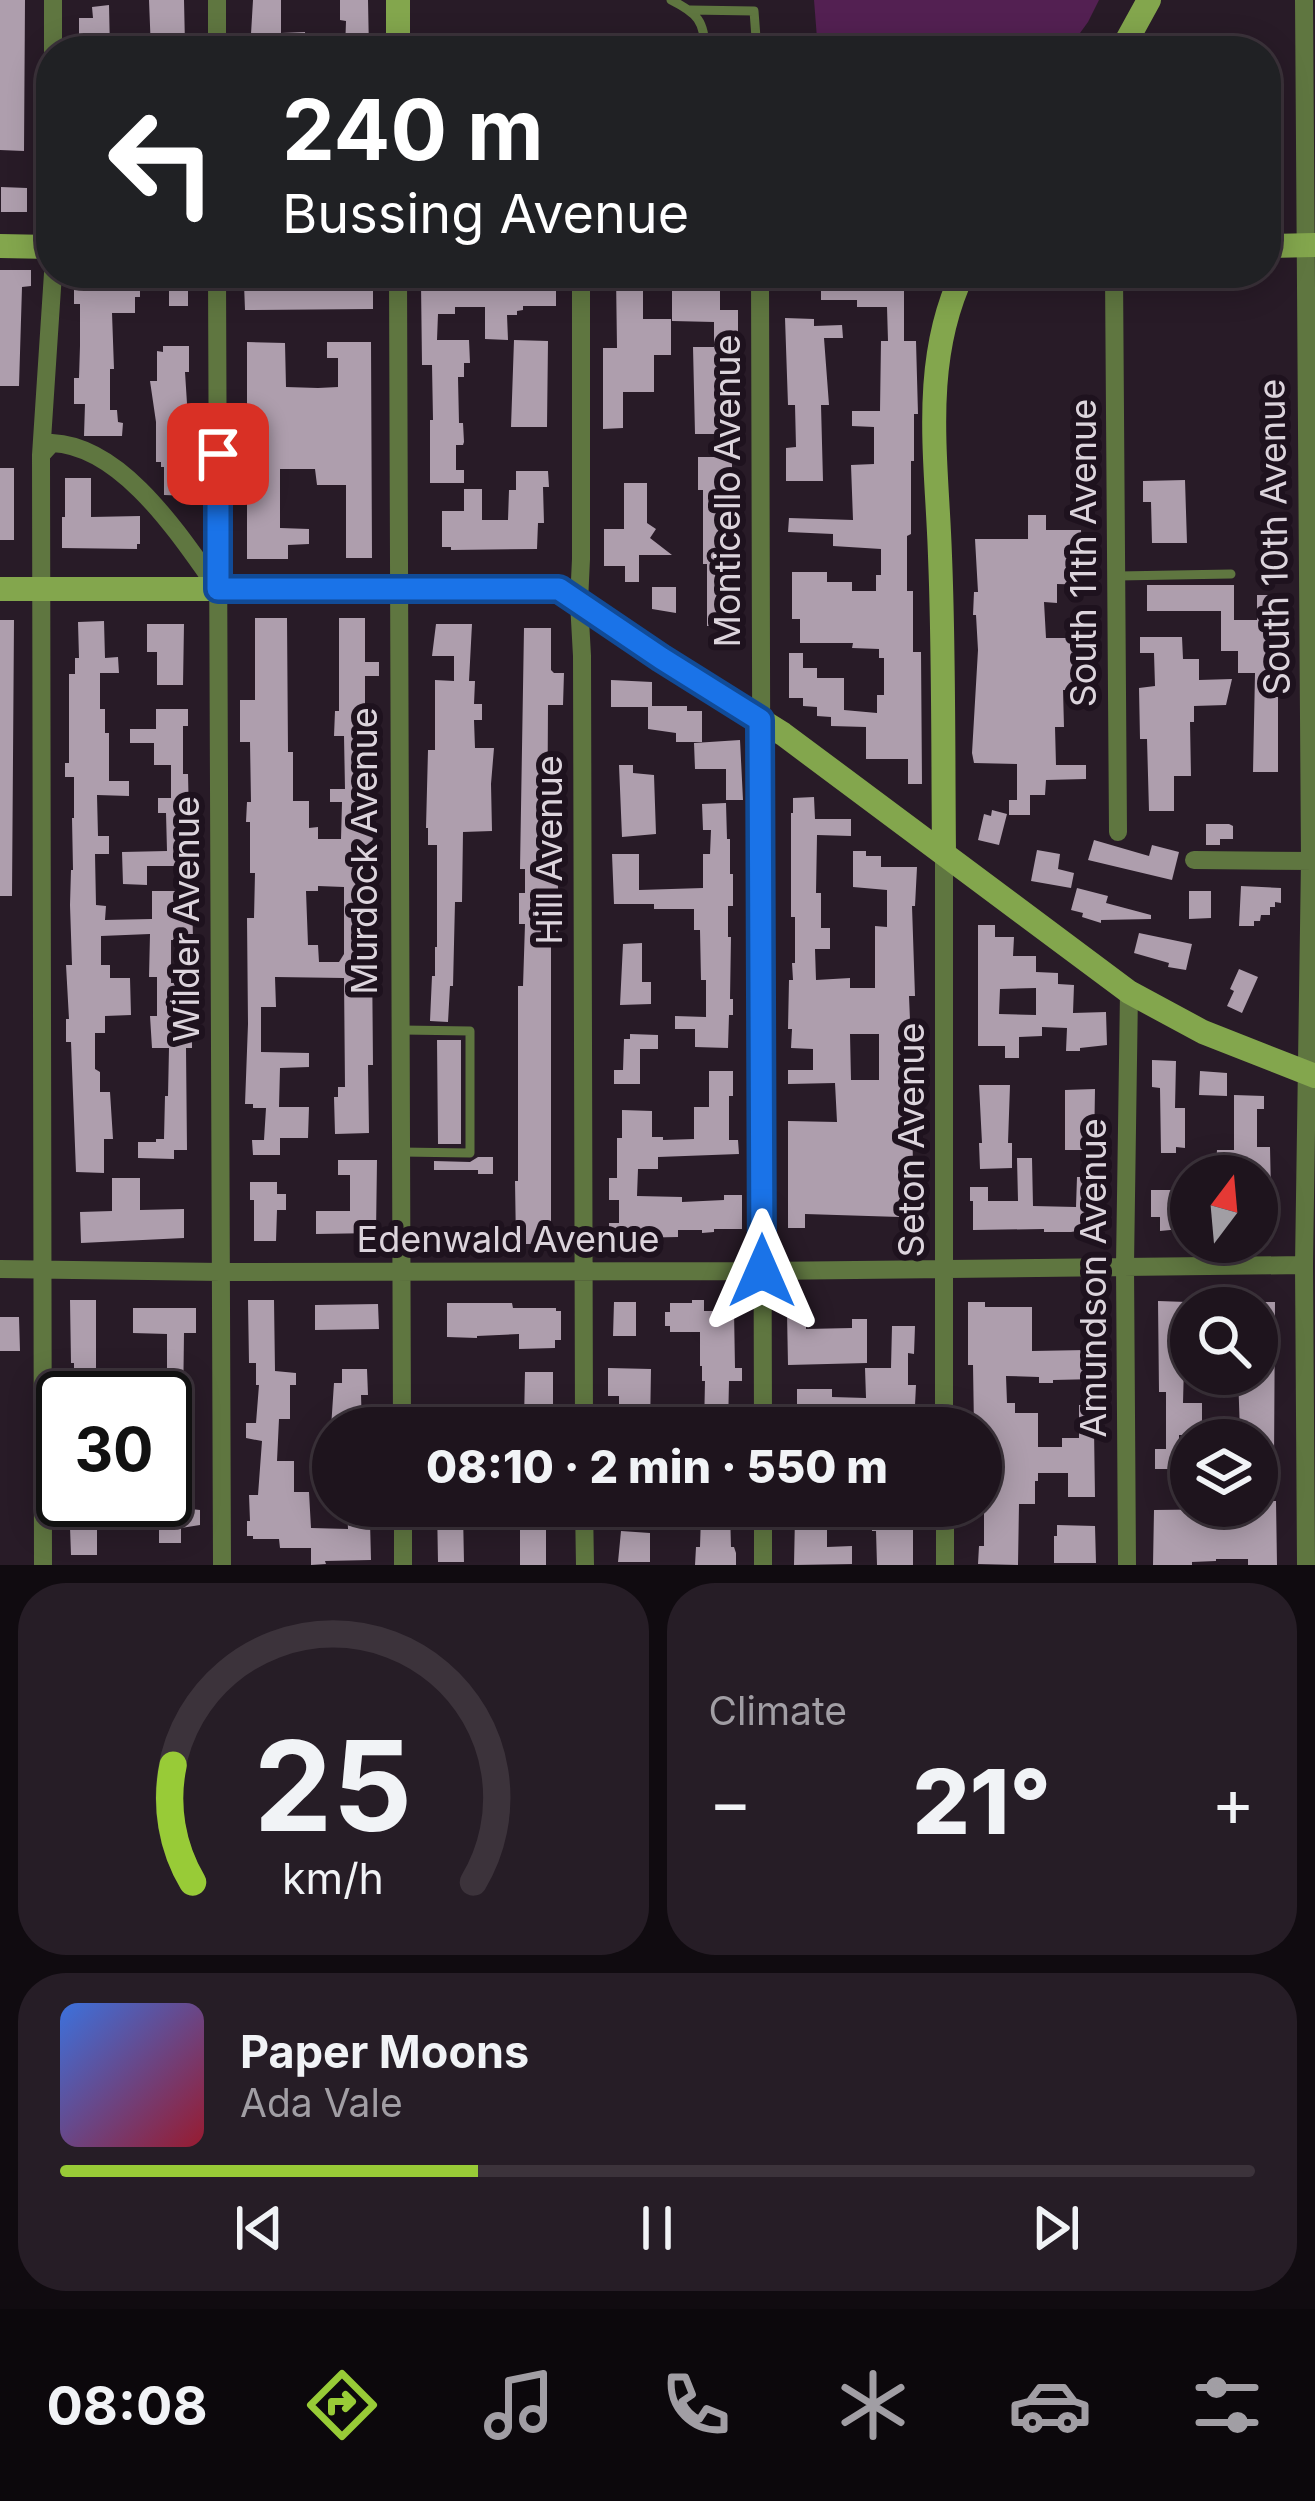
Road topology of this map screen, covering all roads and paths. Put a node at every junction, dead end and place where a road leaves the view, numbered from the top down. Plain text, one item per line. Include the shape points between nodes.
1 (53, 0) edge
2 (217, 0) edge
3 (398, 0) edge
4 (671, 0) edge
5 (1150, 0) edge
6 (1304, 0) edge
7 (690, 10) junction
8 (53, 36) edge
9 (217, 36) edge
10 (398, 36) edge
11 (705, 36) edge
12 (757, 36) edge
13 (1130, 36) edge
14 (1310, 245) edge
15 (0, 246) edge
16 (36, 247) edge
17 (52, 288) edge
18 (217, 288) edge
19 (398, 288) edge
20 (581, 288) edge
21 (760, 288) edge
22 (957, 288) edge
23 (1114, 288) edge
24 (41, 454) junction
25 (1231, 574) dead end
26 (1118, 576) junction
27 (0, 589) edge
28 (218, 589) junction
29 (399, 589) junction
30 (42, 590) junction
31 (579, 602) junction
32 (760, 720) junction
33 (1118, 832) dead end
34 (944, 853) junction
35 (1194, 860) dead end
36 (1312, 861) edge
37 (1129, 992) junction
38 (400, 1030) junction
39 (1311, 1075) edge
40 (401, 1152) junction
41 (1125, 1265) junction
42 (1304, 1265) junction
43 (42, 1269) junction
44 (0, 1270) edge
45 (944, 1270) junction
46 (584, 1271) junction
47 (762, 1271) junction
48 (221, 1272) junction
49 (401, 1272) junction
50 (402, 1407) edge
51 (584, 1407) edge
52 (763, 1407) edge
53 (944, 1407) edge
54 (403, 1527) edge
55 (584, 1527) edge
56 (763, 1527) edge
57 (945, 1527) edge
58 (43, 1565) edge
59 (222, 1565) edge
60 (403, 1565) edge
61 (585, 1565) edge
62 (763, 1565) edge
63 (945, 1565) edge
64 (1127, 1565) edge
65 (1306, 1565) edge

1 - 8 street
2 - 9 street
3 - 10 street
4 - 7 lane
5 - 13 street
6 - 14 street, South 10th Avenue
7 - 11 lane
7 - 12 lane via 754,10
14 - 36 street, South 10th Avenue
15 - 16 street
17 - 24 street
18 - 28 street, Wilder Avenue
19 - 29 street, Murdock Avenue
20 - 31 street, Hill Avenue
21 - 32 street, Monticello Avenue
22 - 34 street via 940,335 934,404
23 - 26 street, South 11th Avenue
24 - 28 street via 62,443 110,462
24 - 30 street
25 - 26 lane
26 - 33 street, South 11th Avenue
27 - 30 street
28 - 29 street
28 - 30 street
28 - 48 street, Wilder Avenue
29 - 31 street via 559,589
29 - 38 street, Murdock Avenue
30 - 43 street
31 - 32 street
31 - 46 street, Hill Avenue
32 - 34 street
32 - 47 street, Monticello Avenue
34 - 37 street
34 - 45 street, Seton Avenue
35 - 36 street
36 - 39 street, South 10th Avenue
37 - 39 street
37 - 41 street, Amundson Avenue
38 - 40 street, Murdock Avenue
38 - 40 lane via 470,1030 470,1153
39 - 42 street, South 10th Avenue
40 - 49 street, Murdock Avenue
41 - 42 street, Edenwald Avenue
41 - 45 street, Edenwald Avenue
41 - 64 street, Amundson Avenue
42 - 65 street, South 10th Avenue
43 - 44 street, Edenwald Avenue
43 - 48 street, Edenwald Avenue
43 - 58 street
45 - 47 street, Edenwald Avenue
45 - 53 street, Seton Avenue
46 - 47 street, Edenwald Avenue
46 - 49 street, Edenwald Avenue
46 - 51 street, Hill Avenue
47 - 52 street, Monticello Avenue
48 - 49 street, Edenwald Avenue
48 - 59 street, Wilder Avenue
49 - 50 street, Murdock Avenue
54 - 60 street
55 - 61 street
56 - 62 street
57 - 63 street

